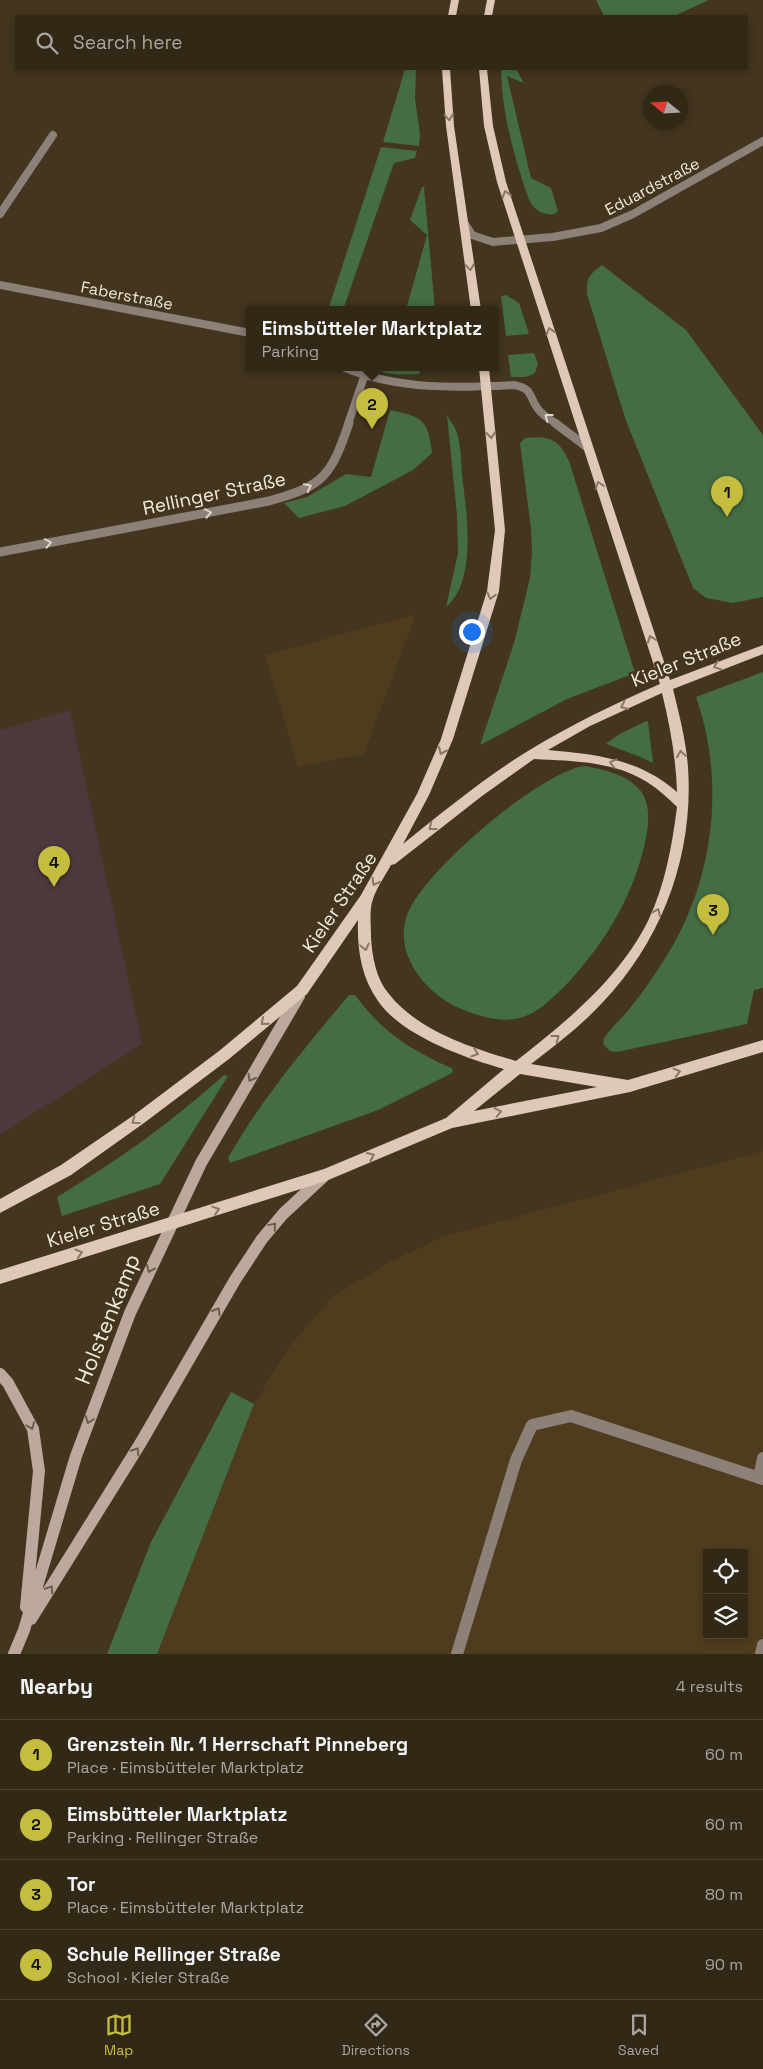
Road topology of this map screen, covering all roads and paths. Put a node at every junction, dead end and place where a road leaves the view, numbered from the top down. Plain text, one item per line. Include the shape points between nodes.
1 (455, 0) edge
2 (491, 0) edge
3 (452, 15) edge
4 (488, 15) edge
5 (446, 70) edge
6 (483, 70) edge
7 (53, 135) dead end
8 (763, 141) edge
9 (0, 214) edge
10 (465, 224) junction
11 (520, 241) junction
12 (0, 285) edge
13 (475, 306) edge
14 (246, 332) edge
15 (351, 371) edge
16 (484, 371) edge
17 (364, 377) junction
18 (486, 386) junction
19 (587, 447) junction
20 (0, 552) edge
21 (763, 649) edge
22 (668, 685) junction
23 (531, 754) junction
24 (683, 805) junction
25 (385, 865) junction
26 (366, 899) junction
27 (302, 990) junction
28 (763, 1046) edge
29 (517, 1067) junction
30 (630, 1086) junction
31 (451, 1122) junction
32 (326, 1175) junction
33 (0, 1206) edge
34 (170, 1224) junction
35 (0, 1277) edge
36 (0, 1374) edge
37 (763, 1458) edge
38 (761, 1478) edge
39 (24, 1630) junction
40 (763, 1645) edge
41 (14, 1654) edge
42 (457, 1654) edge
43 (761, 1654) edge

1 - 3 main road
2 - 4 main road
5 -> 10 main road via 450,126
11 -> 6 main road via 490,134
7 - 9 street
8 - 11 street, Eduardstraße via 618,222 584,232
10 - 11 street, Eduardstraße via 472,235 485,240
10 -> 13 main road
19 -> 11 main road
12 - 14 street, Faberstraße
15 - 17 street
16 - 18 main road
17 - 18 street via 390,384
20 -> 17 street, Rellinger Straße via 269,502 317,482 330,470
19 -> 18 street via 538,410 530,392 524,387
18 -> 25 main road via 500,530 493,590 447,740 423,795
22 -> 19 main road
21 -> 22 main road, Kieler Straße
22 -> 23 main road, Kieler Straße via 582,725
24 -> 22 main road via 683,769
24 -> 23 main road via 647,776 618,764
23 -> 25 main road, Kieler Straße
29 -> 24 main road via 563,1034 609,987 650,928 676,863
25 -> 26 main road, Kieler Straße
26 - 27 main road, Kieler Straße
26 -> 29 main road via 363,941 374,983 385,998 418,1028 441,1041
27 -> 33 main road, Kieler Straße via 224,1055 139,1118 66,1170
27 -> 34 main road, Holstenkamp
30 -> 28 main road, Kieler Straße
29 - 30 main road
29 - 31 main road
31 -> 30 main road, Kieler Straße
32 -> 31 main road, Kieler Straße
34 -> 32 main road, Kieler Straße
39 -> 32 main road, Holstenkamp via 262,1239 283,1214
35 -> 34 main road, Kieler Straße
34 -> 39 main road, Holstenkamp via 130,1313 76,1456
36 -> 39 main road via 33,1429 39,1471
37 - 38 street
38 - 42 street via 571,1416 532,1426 516,1460
39 - 41 main road, Holstenkamp
40 - 43 street

